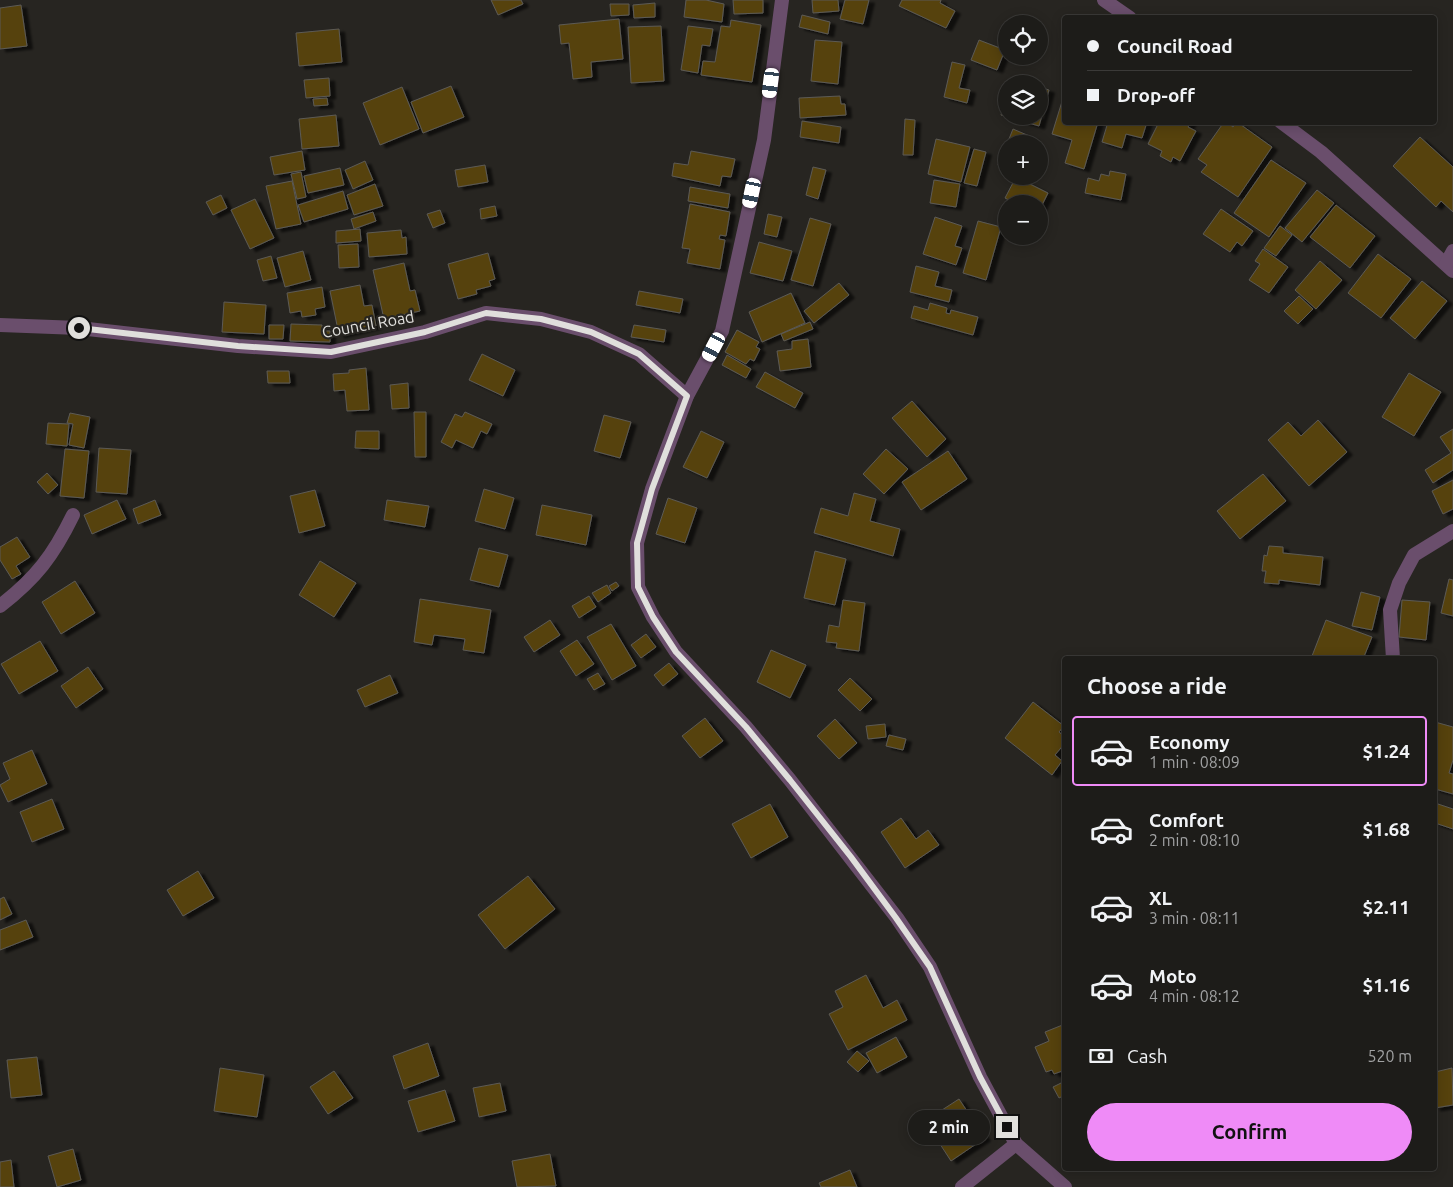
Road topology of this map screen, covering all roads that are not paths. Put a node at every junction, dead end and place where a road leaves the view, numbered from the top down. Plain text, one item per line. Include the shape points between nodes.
1 (782, 0) edge
2 (1104, 0) edge
3 (1126, 15) edge
4 (1285, 125) edge
5 (1453, 251) edge
6 (1450, 268) edge
7 (0, 325) edge
8 (687, 396) junction
9 (73, 515) dead end
10 (1453, 531) edge
11 (0, 606) edge
12 (1393, 656) edge
13 (1016, 1144) junction
14 (962, 1187) edge
15 (1065, 1187) edge

1 - 8 street via 764,140 722,330
2 - 3 street
4 - 6 street via 1321,152
5 - 6 street
7 - 8 street, Council Road via 79,328 238,346 331,352 425,332 486,313 541,319 591,332 639,354
8 - 13 street via 652,489 637,543 638,587 676,652 790,780 851,857 930,967 980,1077
9 - 11 street via 48,561
10 - 12 street via 1414,555 1399,583 1390,610
13 - 14 street
13 - 15 street

